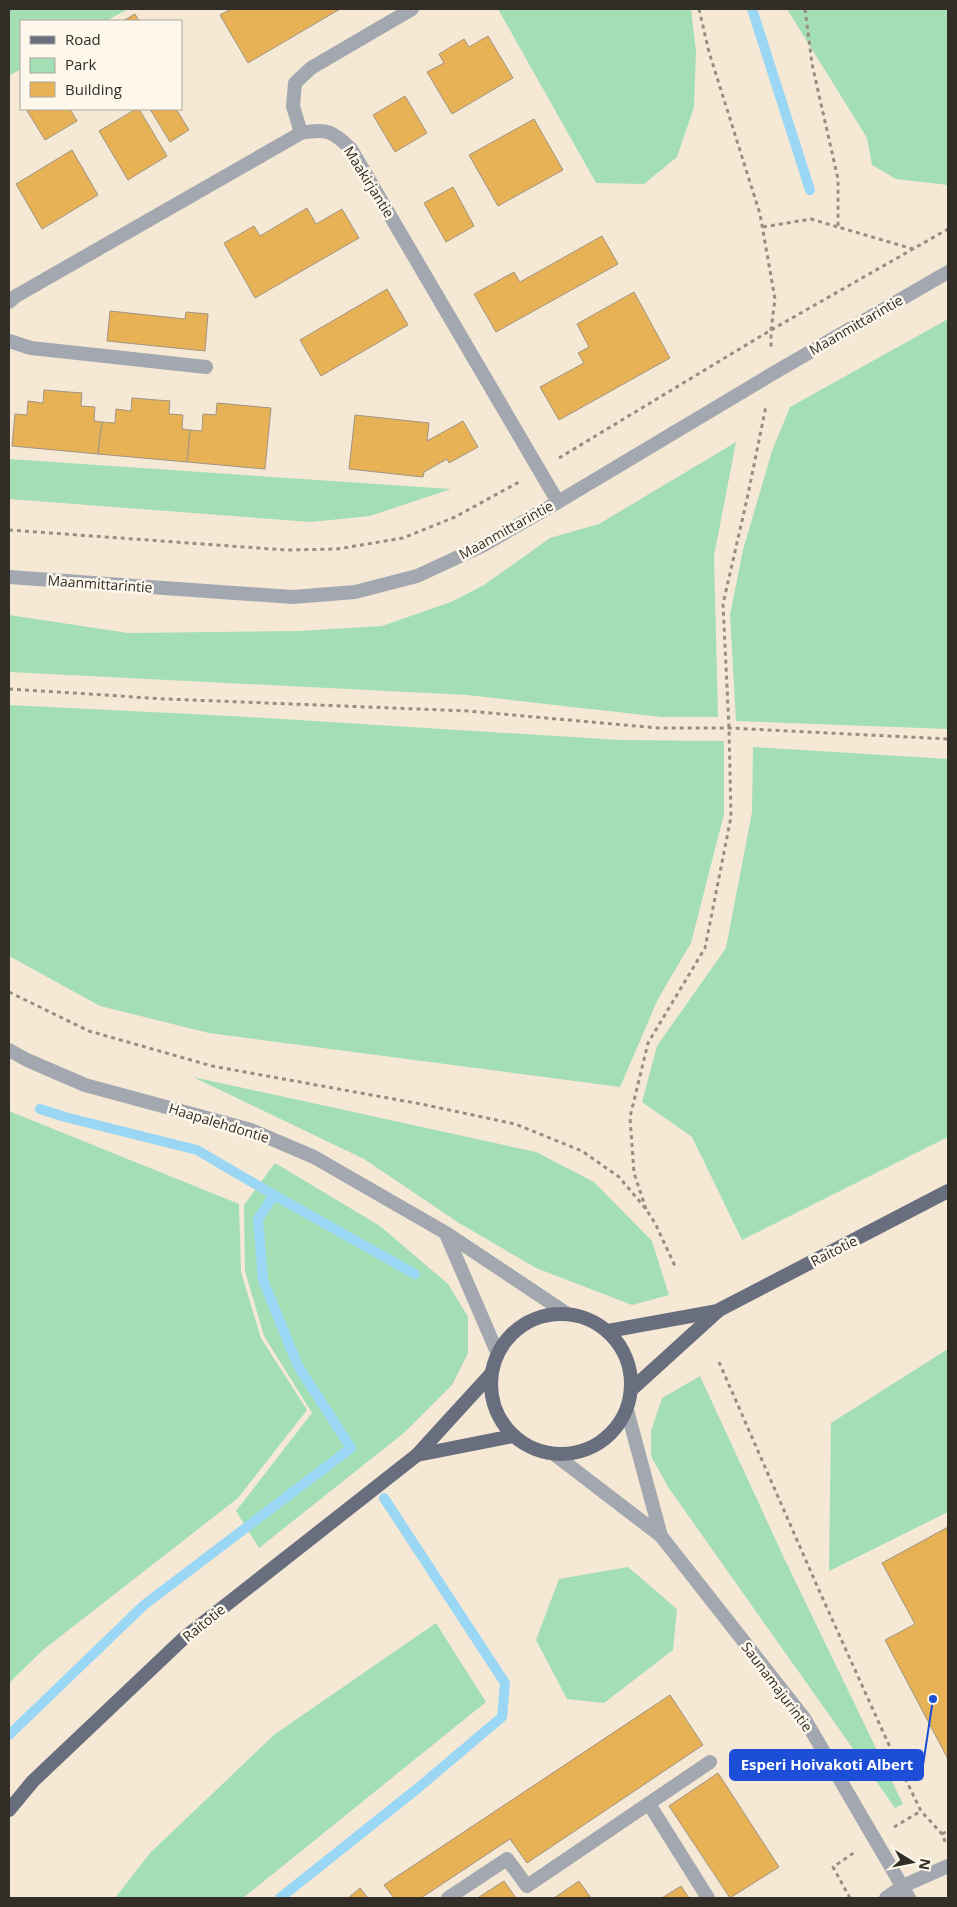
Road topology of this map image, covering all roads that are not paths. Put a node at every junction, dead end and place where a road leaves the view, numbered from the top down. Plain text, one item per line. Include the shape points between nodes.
1 (412, 9) edge
2 (301, 133) junction
3 (948, 272) edge
4 (9, 302) edge
5 (9, 341) edge
6 (206, 367) dead end
7 (558, 502) junction
8 (9, 577) edge
9 (9, 1050) edge
10 (948, 1191) edge
11 (446, 1233) junction
12 (719, 1310) junction
13 (566, 1313) junction
14 (608, 1331) junction
15 (497, 1352) junction
16 (491, 1374) junction
17 (632, 1389) junction
18 (627, 1410) junction
19 (513, 1436) junction
20 (554, 1454) junction
21 (417, 1455) junction
22 (661, 1536) junction
23 (710, 1762) dead end
24 (649, 1804) junction
25 (9, 1810) edge
26 (948, 1866) edge
27 (906, 1892) edge
28 (458, 1896) edge
29 (708, 1898) edge
30 (886, 1898) edge

1 - 2 street via 311,68 295,82 293,106
2 - 4 street, Maakirjantie
2 - 7 street, Maakirjantie via 320,129 338,136 351,149
3 - 7 street, Maanmittarintie
5 - 6 street via 31,348
7 - 8 street, Maanmittarintie via 482,546 417,576 355,592 293,597
9 - 11 street, Haapalehdontie via 84,1085 251,1130 314,1157
10 - 12 main road, Raitotie
11 - 13 street, Haapalehdontie
11 - 15 street
12 - 14 main road, Raitotie
12 - 17 main road, Raitotie
13 - 14 main road via 589,1318
13 - 15 main road via 545,1314 526,1322 509,1335
14 - 17 main road via 622,1347 630,1368
15 - 16 main road
16 - 19 main road via 491,1397 499,1418
16 - 21 main road, Raitotie
17 - 18 main road
18 - 20 main road via 615,1430 598,1444 577,1453
18 - 22 street, Saunamajurintie
19 - 20 main road via 532,1448
19 - 21 main road, Raitotie
20 - 22 street, Saunamajurintie
21 - 25 main road, Raitotie via 184,1638 33,1781
22 - 27 street, Saunamajurintie via 804,1718
23 - 24 street
24 - 28 street via 527,1886 507,1859
24 - 29 street
26 - 27 street
27 - 30 street

